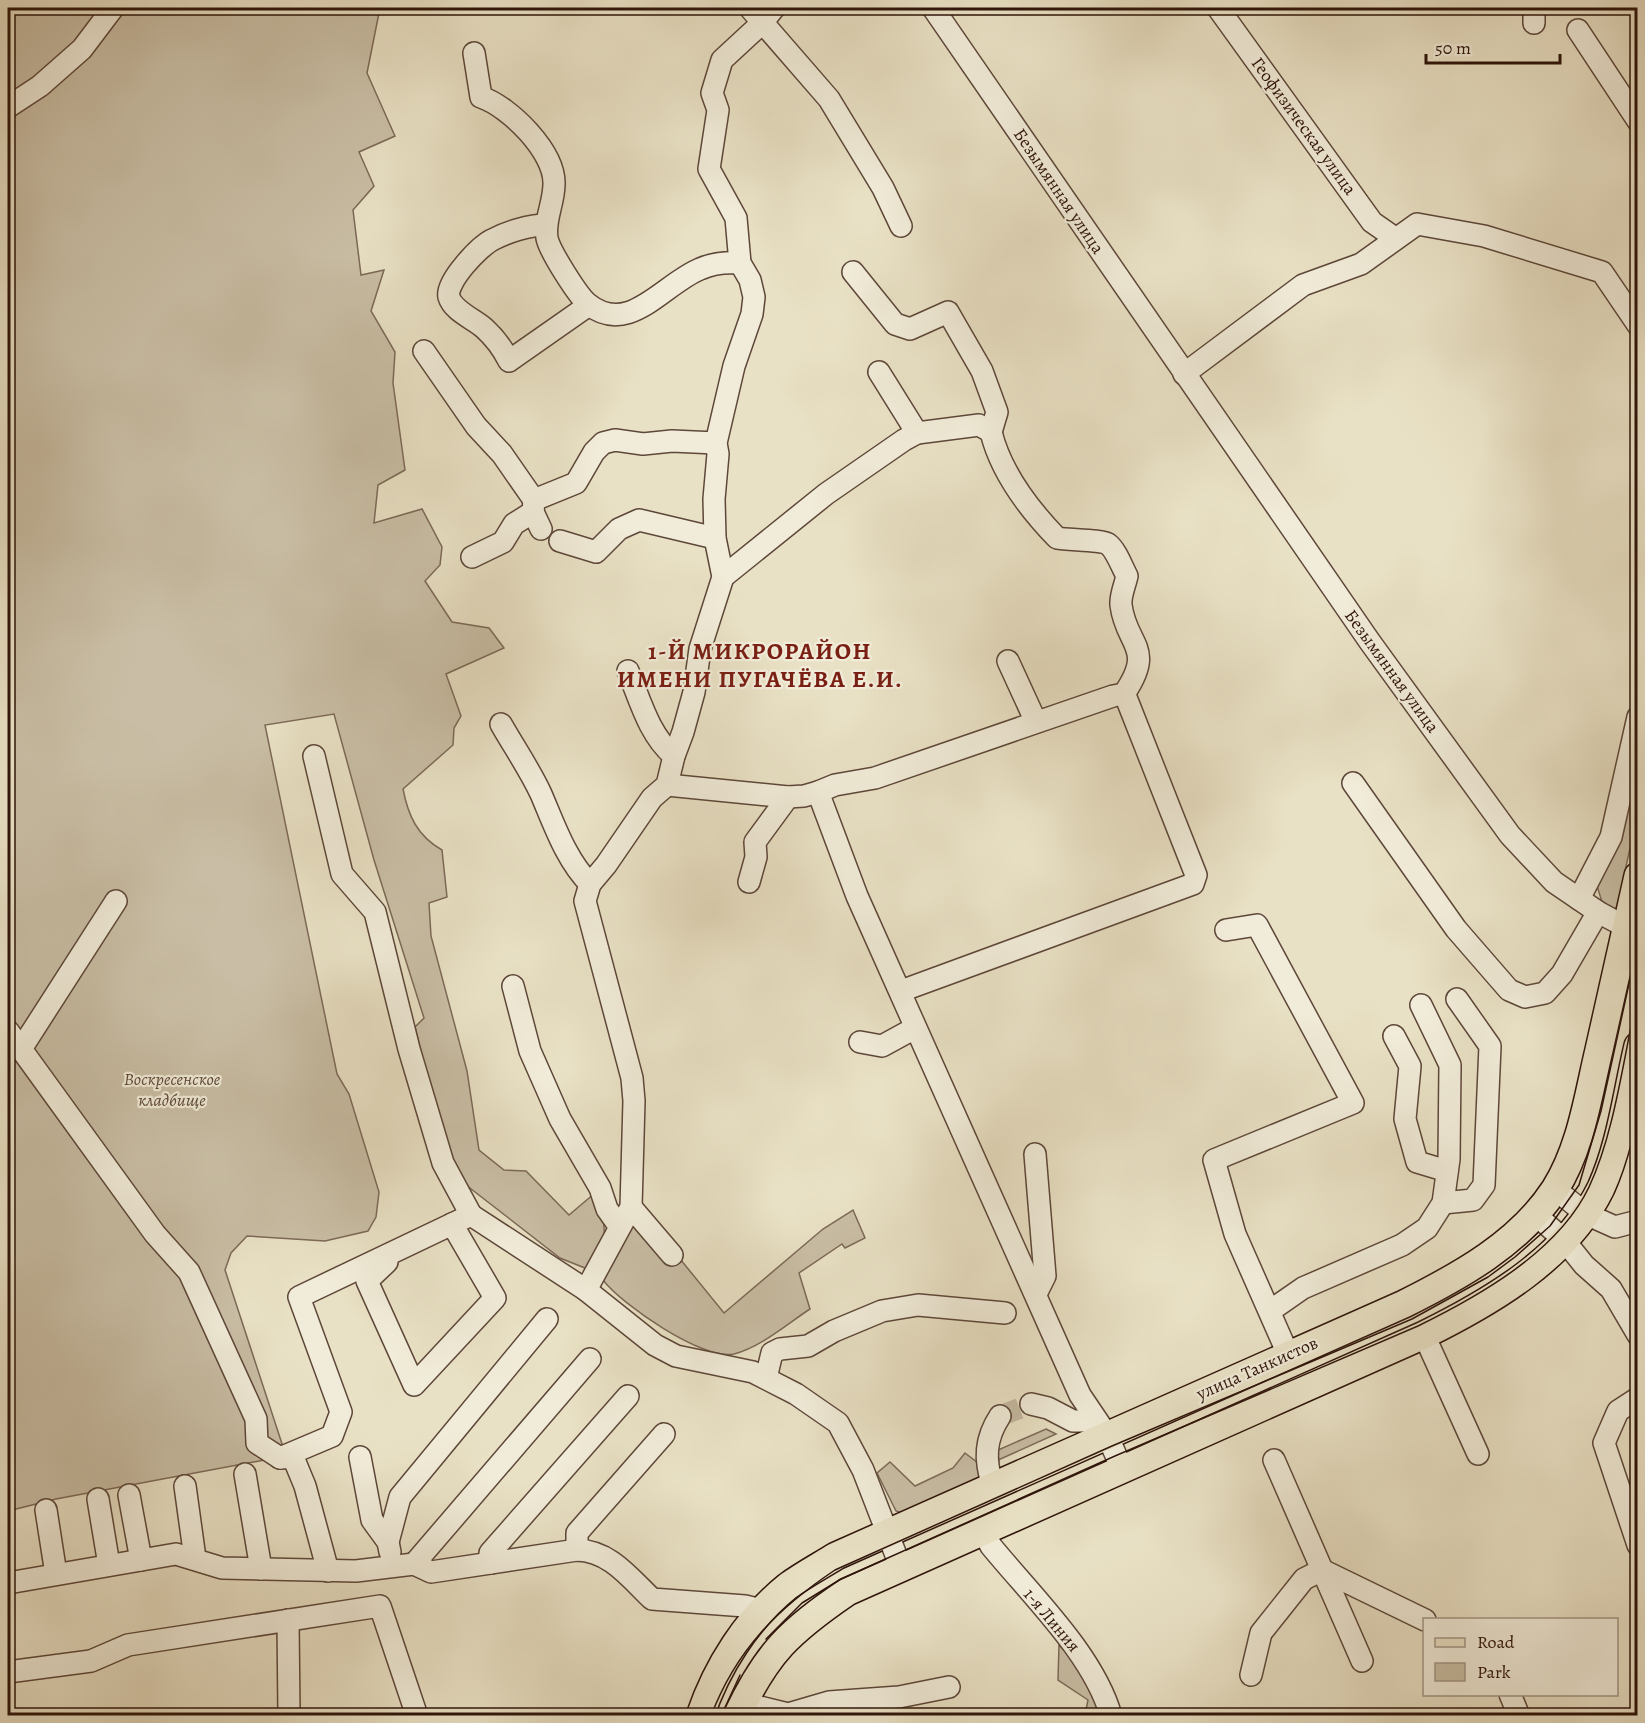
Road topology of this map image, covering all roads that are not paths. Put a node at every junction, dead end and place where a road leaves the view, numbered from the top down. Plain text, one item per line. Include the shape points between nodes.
1 (113, 8) edge
2 (933, 8) edge
3 (1218, 8) edge
4 (762, 13) edge
5 (1578, 30) dead end
6 (474, 53) dead end
7 (8, 107) edge
8 (1638, 121) edge
9 (546, 225) junction
10 (901, 226) dead end
11 (1395, 238) junction
12 (740, 263) junction
13 (853, 273) dead end
14 (589, 305) junction
15 (1638, 325) edge
16 (424, 351) dead end
17 (879, 372) dead end
18 (1184, 374) junction
19 (991, 432) junction
20 (917, 433) junction
21 (717, 443) junction
22 (536, 514) junction
23 (715, 538) junction
24 (560, 541) dead end
25 (472, 557) dead end
26 (723, 577) junction
27 (1008, 661) dead end
28 (628, 671) dead end
29 (1124, 694) junction
30 (1638, 717) edge
31 (1036, 722) junction
32 (501, 724) dead end
33 (314, 756) dead end
34 (674, 756) junction
35 (1353, 783) dead end
36 (667, 785) junction
37 (818, 792) junction
38 (788, 797) junction
39 (1638, 876) edge
40 (749, 882) dead end
41 (590, 884) junction
42 (1579, 899) junction
43 (116, 901) dead end
44 (1598, 912) junction
45 (1632, 928) edge
46 (1226, 930) dead end
47 (513, 986) dead end
48 (901, 991) junction
49 (1457, 999) dead end
50 (1421, 1005) dead end
51 (915, 1028) junction
52 (8, 1031) edge
53 (1394, 1036) dead end
54 (860, 1042) dead end
55 (1638, 1046) edge
56 (21, 1049) junction
57 (1035, 1154) dead end
58 (1447, 1171) junction
59 (1555, 1189) junction
60 (1443, 1203) junction
61 (631, 1207) junction
62 (1535, 1214) junction
63 (1586, 1214) junction
64 (471, 1215) junction
65 (1638, 1221) edge
66 (452, 1224) junction
67 (619, 1226) junction
68 (1564, 1240) junction
69 (390, 1253) junction
70 (672, 1255) dead end
71 (586, 1290) junction
72 (1036, 1294) junction
73 (1270, 1311) junction
74 (1005, 1313) dead end
75 (547, 1319) dead end
76 (1424, 1335) junction
77 (1638, 1335) edge
78 (1288, 1354) junction
79 (590, 1359) dead end
80 (766, 1378) junction
81 (628, 1396) dead end
82 (1638, 1398) edge
83 (1031, 1404) tunnel mouth
84 (1000, 1416) tunnel mouth
85 (1102, 1428) junction
86 (664, 1434) dead end
87 (1478, 1454) dead end
88 (360, 1457) dead end
89 (280, 1458) junction
90 (1274, 1460) dead end
91 (1122, 1469) junction
92 (245, 1474) dead end
93 (185, 1486) dead end
94 (993, 1486) junction
95 (129, 1495) dead end
96 (98, 1499) dead end
97 (46, 1510) dead end
98 (983, 1531) junction
99 (887, 1534) junction
100 (388, 1542) junction
101 (1638, 1545) edge
102 (577, 1550) junction
103 (192, 1558) junction
104 (141, 1560) junction
105 (491, 1563) junction
106 (414, 1564) junction
107 (109, 1565) junction
108 (392, 1567) junction
109 (901, 1568) junction
110 (261, 1569) junction
111 (1322, 1570) junction
112 (328, 1572) junction
113 (56, 1574) junction
114 (8, 1583) edge
115 (762, 1610) junction
116 (1423, 1619) edge
117 (288, 1620) junction
118 (1362, 1661) dead end
119 (8, 1672) edge
120 (1251, 1675) dead end
121 (949, 1686) dead end
122 (1510, 1696) edge
123 (740, 1709) edge
124 (289, 1716) edge
125 (417, 1716) edge
126 (700, 1716) edge
127 (1111, 1716) edge
128 (1519, 1716) edge

1 - 7 street via 82,50
2 - 18 street, Безымянная улица
3 - 11 street, Геофизическая улица via 1372,222
4 - 10 street via 829,99 883,188
4 - 12 street via 722,60 712,93 718,110 710,169 735,218
5 - 8 street
6 - 9 street via 481,98 496,102 528,132 550,161 555,181
9 - 14 street via 547,241
9 - 14 street via 491,240 464,265 449,298 484,328 509,361
11 - 15 street via 1417,224 1484,236 1602,272
11 - 18 street via 1361,264 1303,285
12 - 14 street via 723,262 699,269 629,313 613,316
12 - 21 street via 754,297 752,314 734,366
13 - 19 street via 895,324 910,329 948,312 982,371 997,412
16 - 22 street via 476,426 502,454
17 - 20 street
18 - 42 street, Безымянная улица via 1510,836 1554,882
19 - 20 street via 979,425
19 - 29 street via 996,452 1026,504 1047,529 1057,538 1109,544 1127,576 1121,602 1138,645 1135,677
20 - 26 street via 826,494
21 - 22 street via 603,443 576,483
21 - 23 street
22 - 25 street via 514,524 503,542
23 - 24 street via 639,520 619,529 596,552
23 - 26 street
26 - 34 street via 700,649 694,692
27 - 31 street
28 - 34 street via 647,718 664,748
29 - 31 street
29 - 48 street via 1196,874 1193,884
30 - 42 street via 1611,837
31 - 37 street via 875,778
32 - 41 street via 580,874
33 - 64 street via 342,874 375,912 409,1049 443,1163
34 - 36 street
35 - 44 street via 1456,929 1509,990 1525,997 1545,993 1563,974
36 - 38 street
36 - 41 street via 652,798
37 - 38 street
37 - 48 street via 858,896
38 - 40 street via 755,842 756,857
39 - 45 main road, улица Танкистов
41 - 61 street via 585,901 632,1078
42 - 44 street, Безымянная улица
43 - 56 street
44 - 45 street, Безымянная улица
45 - 59 main road, улица Танкистов via 1586,1109 1569,1163
46 - 73 street via 1257,925 1353,1102 1214,1160 1235,1234
47 - 67 street via 530,1051 560,1119
48 - 51 street
49 - 60 street via 1490,1046 1484,1185 1473,1200
50 - 58 street via 1450,1065
51 - 54 street via 882,1046
51 - 72 street
52 - 56 street
53 - 58 street via 1410,1066 1405,1119 1416,1162
55 - 63 main road via 1613,1156
56 - 89 street via 155,1234 189,1272 256,1419 257,1443
57 - 72 street via 1045,1276
58 - 60 street
59 - 62 main road, улица Танкистов
59 - 63 street
60 - 73 street via 1427,1228 1402,1245 1303,1288
61 - 67 street
61 - 70 street
62 - 68 street
62 - 78 main road, улица Танкистов via 1483,1260 1452,1279
63 - 65 street via 1615,1227
63 - 68 main road
64 - 66 street
64 - 71 street
66 - 69 street
66 - 69 street via 495,1298 414,1385 367,1281 386,1265
67 - 71 street
68 - 76 main road via 1505,1290
68 - 77 street via 1611,1289
69 - 89 street via 299,1297 341,1412 332,1436
71 - 80 street via 655,1345 676,1356 753,1371
72 - 85 street via 1080,1395
73 - 78 street
74 - 80 street via 918,1305 882,1311 808,1346 772,1353
75 - 100 street via 400,1497
76 - 87 street
76 - 91 main road
78 - 85 main road, улица Танкистов
79 - 106 street
80 - 99 street via 838,1423 863,1470
81 - 105 street via 490,1553
82 - 101 street via 1618,1411 1604,1443
83 - 85 street
84 - 94 street via 988,1434 988,1471
85 - 91 street
85 - 94 main road, улица Танкистов
86 - 102 street via 577,1533
88 - 100 street via 372,1520
89 - 112 street via 293,1457 305,1486
90 - 111 street
91 - 98 main road
92 - 110 street
93 - 103 street
94 - 99 main road, улица Танкистов
95 - 104 street
96 - 107 street
97 - 113 street
98 - 109 main road
98 - 127 street, 1-я Линия via 1083,1658 1104,1692
99 - 109 street
99 - 115 main road, улица Танкистов via 836,1556 789,1586
100 - 108 street
102 - 105 street
102 - 115 street via 603,1555 616,1563 652,1599
103 - 104 street via 176,1554
103 - 110 street via 222,1568
104 - 107 street
105 - 106 street via 431,1572
106 - 108 street
107 - 113 street
108 - 112 street
109 - 123 main road via 847,1592 790,1633 753,1681
110 - 112 street
111 - 116 street
111 - 118 street
111 - 120 street via 1304,1579 1261,1633
113 - 114 street
115 - 126 main road, улица Танкистов via 725,1661
117 - 119 street via 128,1645 91,1661
117 - 124 street
117 - 125 street via 380,1606
121 - 123 street via 899,1696 829,1702 788,1714
122 - 128 street

